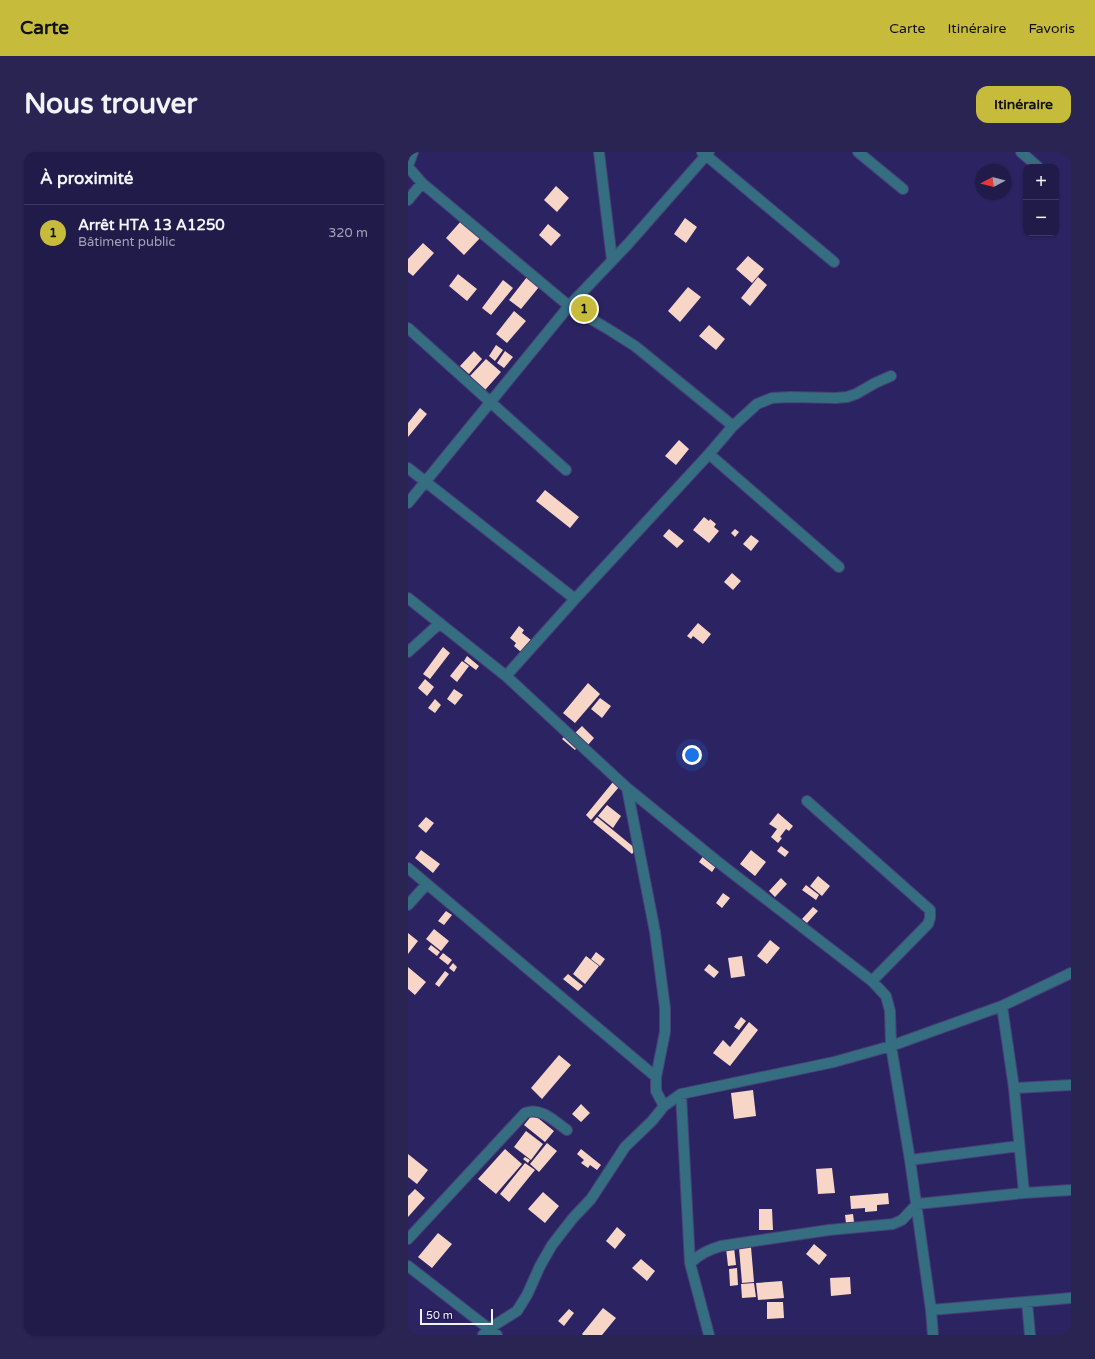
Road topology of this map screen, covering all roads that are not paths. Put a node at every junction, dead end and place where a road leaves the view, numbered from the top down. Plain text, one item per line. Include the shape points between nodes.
1 (414, 152) edge
2 (599, 152) edge
3 (858, 152) edge
4 (1021, 152) edge
5 (706, 153) edge
6 (1035, 164) edge
7 (408, 167) edge
8 (422, 183) junction
9 (903, 189) dead end
10 (408, 200) edge
11 (612, 260) junction
12 (834, 262) dead end
13 (569, 306) junction
14 (408, 328) edge
15 (891, 376) dead end
16 (491, 402) junction
17 (733, 426) junction
18 (709, 454) junction
19 (408, 468) edge
20 (566, 470) dead end
21 (426, 482) junction
22 (408, 503) edge
23 (839, 567) dead end
24 (408, 598) edge
25 (574, 599) junction
26 (440, 623) junction
27 (408, 652) edge
28 (506, 676) junction
29 (627, 788) junction
30 (807, 801) dead end
31 (408, 868) edge
32 (427, 884) junction
33 (408, 905) edge
34 (1071, 973) edge
35 (872, 981) junction
36 (1002, 1006) junction
37 (891, 1046) junction
38 (656, 1077) junction
39 (1071, 1085) edge
40 (1014, 1088) junction
41 (681, 1094) junction
42 (664, 1106) junction
43 (567, 1130) dead end
44 (1019, 1146) junction
45 (910, 1160) junction
46 (1071, 1190) edge
47 (1024, 1193) junction
48 (917, 1204) junction
49 (408, 1239) edge
50 (690, 1263) junction
51 (408, 1266) edge
52 (1071, 1298) edge
53 (1027, 1302) junction
54 (931, 1310) junction
55 (486, 1331) edge
56 (497, 1335) edge
57 (709, 1335) edge
58 (933, 1335) edge
59 (1030, 1335) edge

1 - 7 street
2 - 11 street
3 - 9 street
4 - 6 street
5 - 11 street
5 - 12 street
7 - 8 street
8 - 10 street
8 - 13 street
11 - 13 street
13 - 16 street
13 - 17 street via 635,346
14 - 16 street
15 - 17 street via 847,396 772,398 757,404
16 - 20 street
16 - 21 street
17 - 18 street
18 - 23 street
18 - 25 street
19 - 21 street
21 - 22 street
21 - 25 street
24 - 26 street
25 - 28 street
26 - 27 street
26 - 28 street
28 - 29 street
29 - 35 street
29 - 38 street via 655,932 665,1008 665,1032
30 - 35 street via 930,910 928,924
31 - 32 street
32 - 33 street
32 - 38 street
34 - 36 street
35 - 37 street via 886,996 890,1011
36 - 37 street
36 - 40 street
37 - 41 street via 834,1062
37 - 45 street
38 - 42 street via 656,1091
39 - 40 street
40 - 44 street
41 - 42 street
41 - 50 street
42 - 55 street via 625,1148 591,1199 552,1245 517,1311
43 - 49 street via 540,1112 532,1110 524,1113
44 - 45 street
44 - 47 street
45 - 48 street
46 - 47 street
47 - 48 street
48 - 50 street via 902,1220 893,1224 829,1230 721,1246 709,1249
48 - 54 street
50 - 57 street
51 - 55 street
52 - 53 street
53 - 54 street
53 - 59 street
54 - 58 street
55 - 56 street

